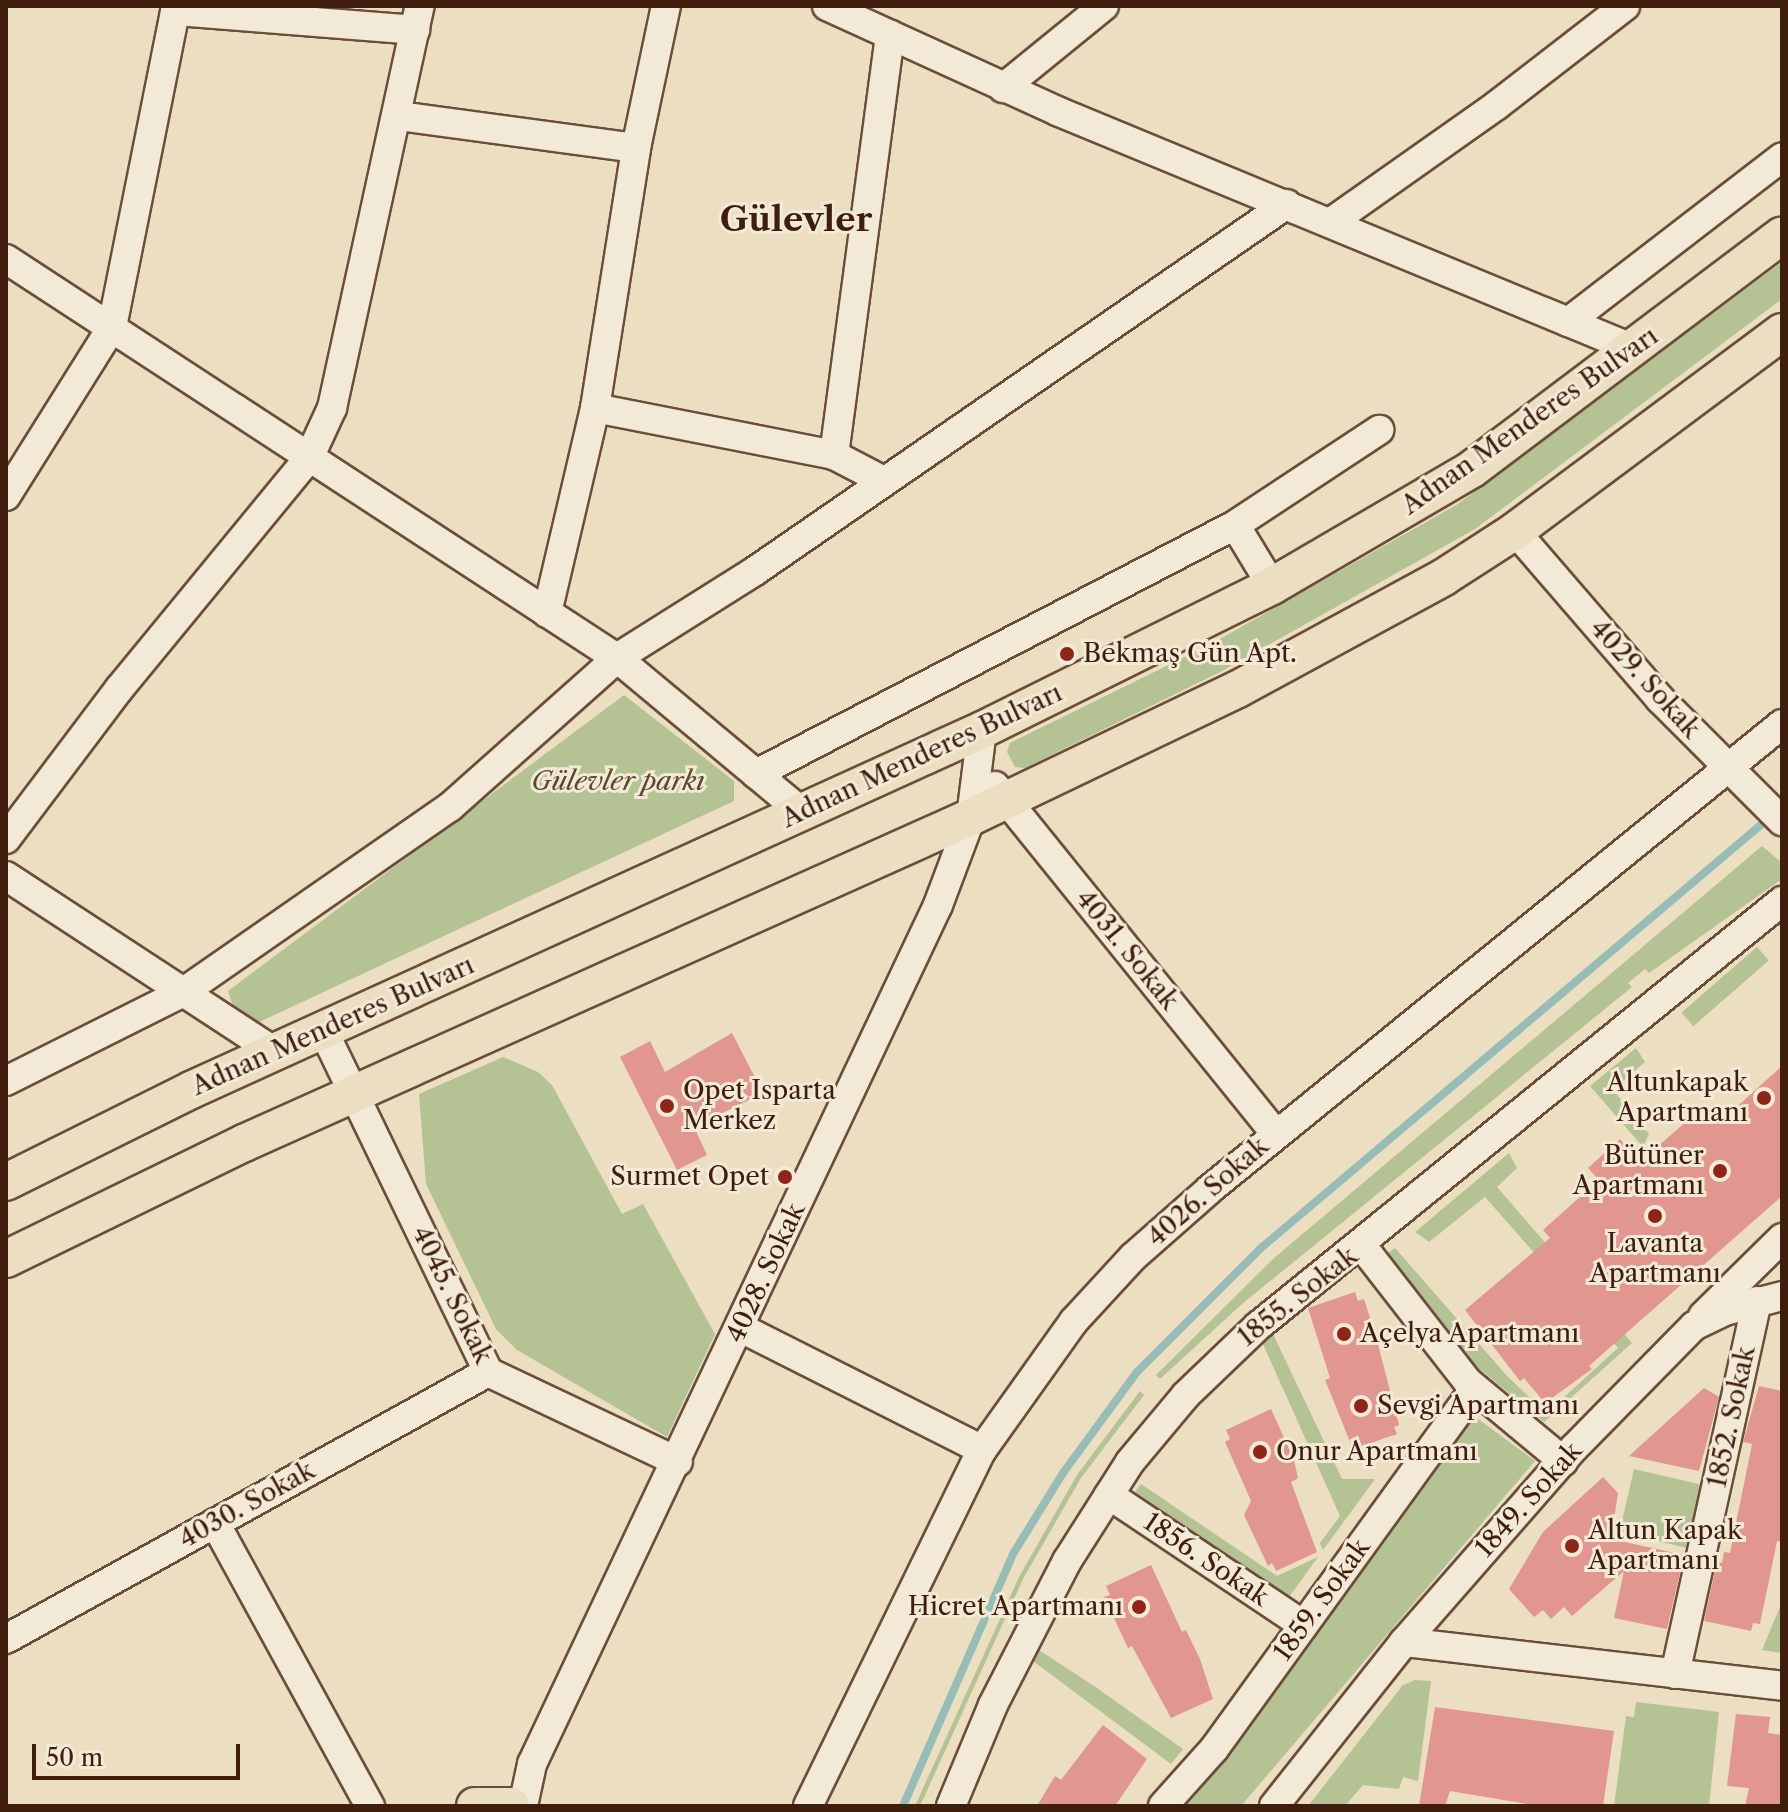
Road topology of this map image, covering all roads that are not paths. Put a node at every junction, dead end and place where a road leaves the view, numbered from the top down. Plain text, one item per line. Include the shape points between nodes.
1 (666, 6) edge
2 (827, 6) edge
3 (1104, 6) edge
4 (1625, 6) edge
5 (176, 9) edge
6 (1591, 16) edge
7 (418, 18) edge
8 (890, 35) junction
9 (1003, 88) junction
10 (399, 116) junction
11 (636, 148) junction
12 (1782, 157) edge
13 (1287, 204) junction
14 (1330, 223) junction
15 (1782, 235) edge
16 (6, 259) edge
17 (1568, 322) junction
18 (112, 327) junction
19 (1782, 332) edge
20 (1634, 349) junction
21 (595, 408) junction
22 (1379, 430) dead end
23 (834, 455) junction
24 (309, 458) junction
25 (884, 481) junction
26 (6, 496) edge
27 (1235, 525) junction
28 (1515, 531) junction
29 (1272, 586) junction
30 (547, 613) junction
31 (617, 658) junction
32 (1782, 724) edge
33 (981, 748) junction
34 (1727, 769) junction
35 (756, 774) junction
36 (1006, 800) junction
37 (802, 812) junction
38 (971, 817) junction
39 (1782, 821) edge
40 (6, 839) edge
41 (6, 876) edge
42 (1782, 901) edge
43 (182, 993) junction
44 (323, 1030) junction
45 (275, 1052) junction
46 (6, 1081) edge
47 (354, 1094) junction
48 (1276, 1134) junction
49 (6, 1182) edge
50 (1782, 1238) edge
51 (1362, 1246) junction
52 (6, 1259) edge
53 (1770, 1298) edge
54 (1694, 1326) junction
55 (741, 1328) junction
56 (488, 1372) junction
57 (1475, 1389) junction
58 (982, 1450) junction
59 (1563, 1461) junction
60 (678, 1462) junction
61 (1109, 1495) junction
62 (215, 1523) junction
63 (1303, 1625) junction
64 (6, 1639) edge
65 (1404, 1642) junction
66 (1675, 1674) junction
67 (1782, 1686) edge
68 (370, 1806) edge
69 (475, 1806) edge
70 (511, 1806) edge
71 (523, 1806) edge
72 (808, 1806) edge
73 (951, 1806) edge
74 (1163, 1806) edge
75 (1274, 1806) edge

1 - 11 street
2 - 8 street
3 - 9 street
4 - 6 street
5 - 7 street
5 - 18 street
6 - 14 street
7 - 10 street
8 - 9 street
8 - 23 street
9 - 13 street
10 - 11 street
10 - 24 street via 332,408
11 - 21 street
12 - 17 street
13 - 14 street
13 - 25 street
14 - 17 street
15 - 20 main road, Adnan Menderes Bulvarı
16 - 18 street
17 - 20 street
18 - 24 street
18 - 26 street
19 - 28 main road
20 - 29 main road, Adnan Menderes Bulvarı via 1472,469
21 - 23 street
21 - 30 street
22 - 27 street
23 - 25 street
24 - 30 street
24 - 40 street via 119,689
25 - 31 street
27 - 29 street
27 - 35 street
28 - 34 street, 4029. Sokak
28 - 36 main road via 1444,577 1238,689
29 - 33 main road, Adnan Menderes Bulvarı
30 - 31 street
31 - 35 street
31 - 43 street via 450,807
32 - 34 street, 4026. Sokak
33 - 36 street, 4031. Sokak
33 - 37 main road, Adnan Menderes Bulvarı
33 - 38 street, 4028. Sokak
34 - 39 street, 4029. Sokak
34 - 48 street, 4026. Sokak
35 - 37 street
36 - 38 main road
36 - 48 street, 4031. Sokak
37 - 44 main road, Adnan Menderes Bulvarı
38 - 47 main road
38 - 55 street, 4028. Sokak via 938,905
41 - 43 street
42 - 51 street, 1855. Sokak
43 - 45 street
43 - 46 street
44 - 45 main road, Adnan Menderes Bulvarı
44 - 47 street, 4045. Sokak
45 - 49 main road, Adnan Menderes Bulvarı
47 - 52 main road
47 - 56 street, 4045. Sokak
48 - 58 street, 4026. Sokak via 1113,1278 1038,1368
50 - 54 street
51 - 57 street
51 - 61 street, 1855. Sokak via 1212,1368 1152,1433
53 - 54 street, 1849. Sokak
53 - 66 street, 1852. Sokak
54 - 59 street, 1849. Sokak
55 - 58 street
55 - 60 street, 4028. Sokak
56 - 60 street, 4045. Sokak
56 - 62 street, 4030. Sokak
57 - 59 street
57 - 63 street, 1859. Sokak
58 - 72 street, 4026. Sokak
59 - 65 street, 1849. Sokak
60 - 71 street, 4028. Sokak via 532,1764
61 - 63 street, 1856. Sokak
61 - 73 street, 1855. Sokak via 1037,1616
62 - 64 street, 4030. Sokak
62 - 68 street
63 - 74 street, 1859. Sokak via 1214,1749
65 - 66 street
65 - 75 street, 1849. Sokak
66 - 67 street
69 - 70 main road

